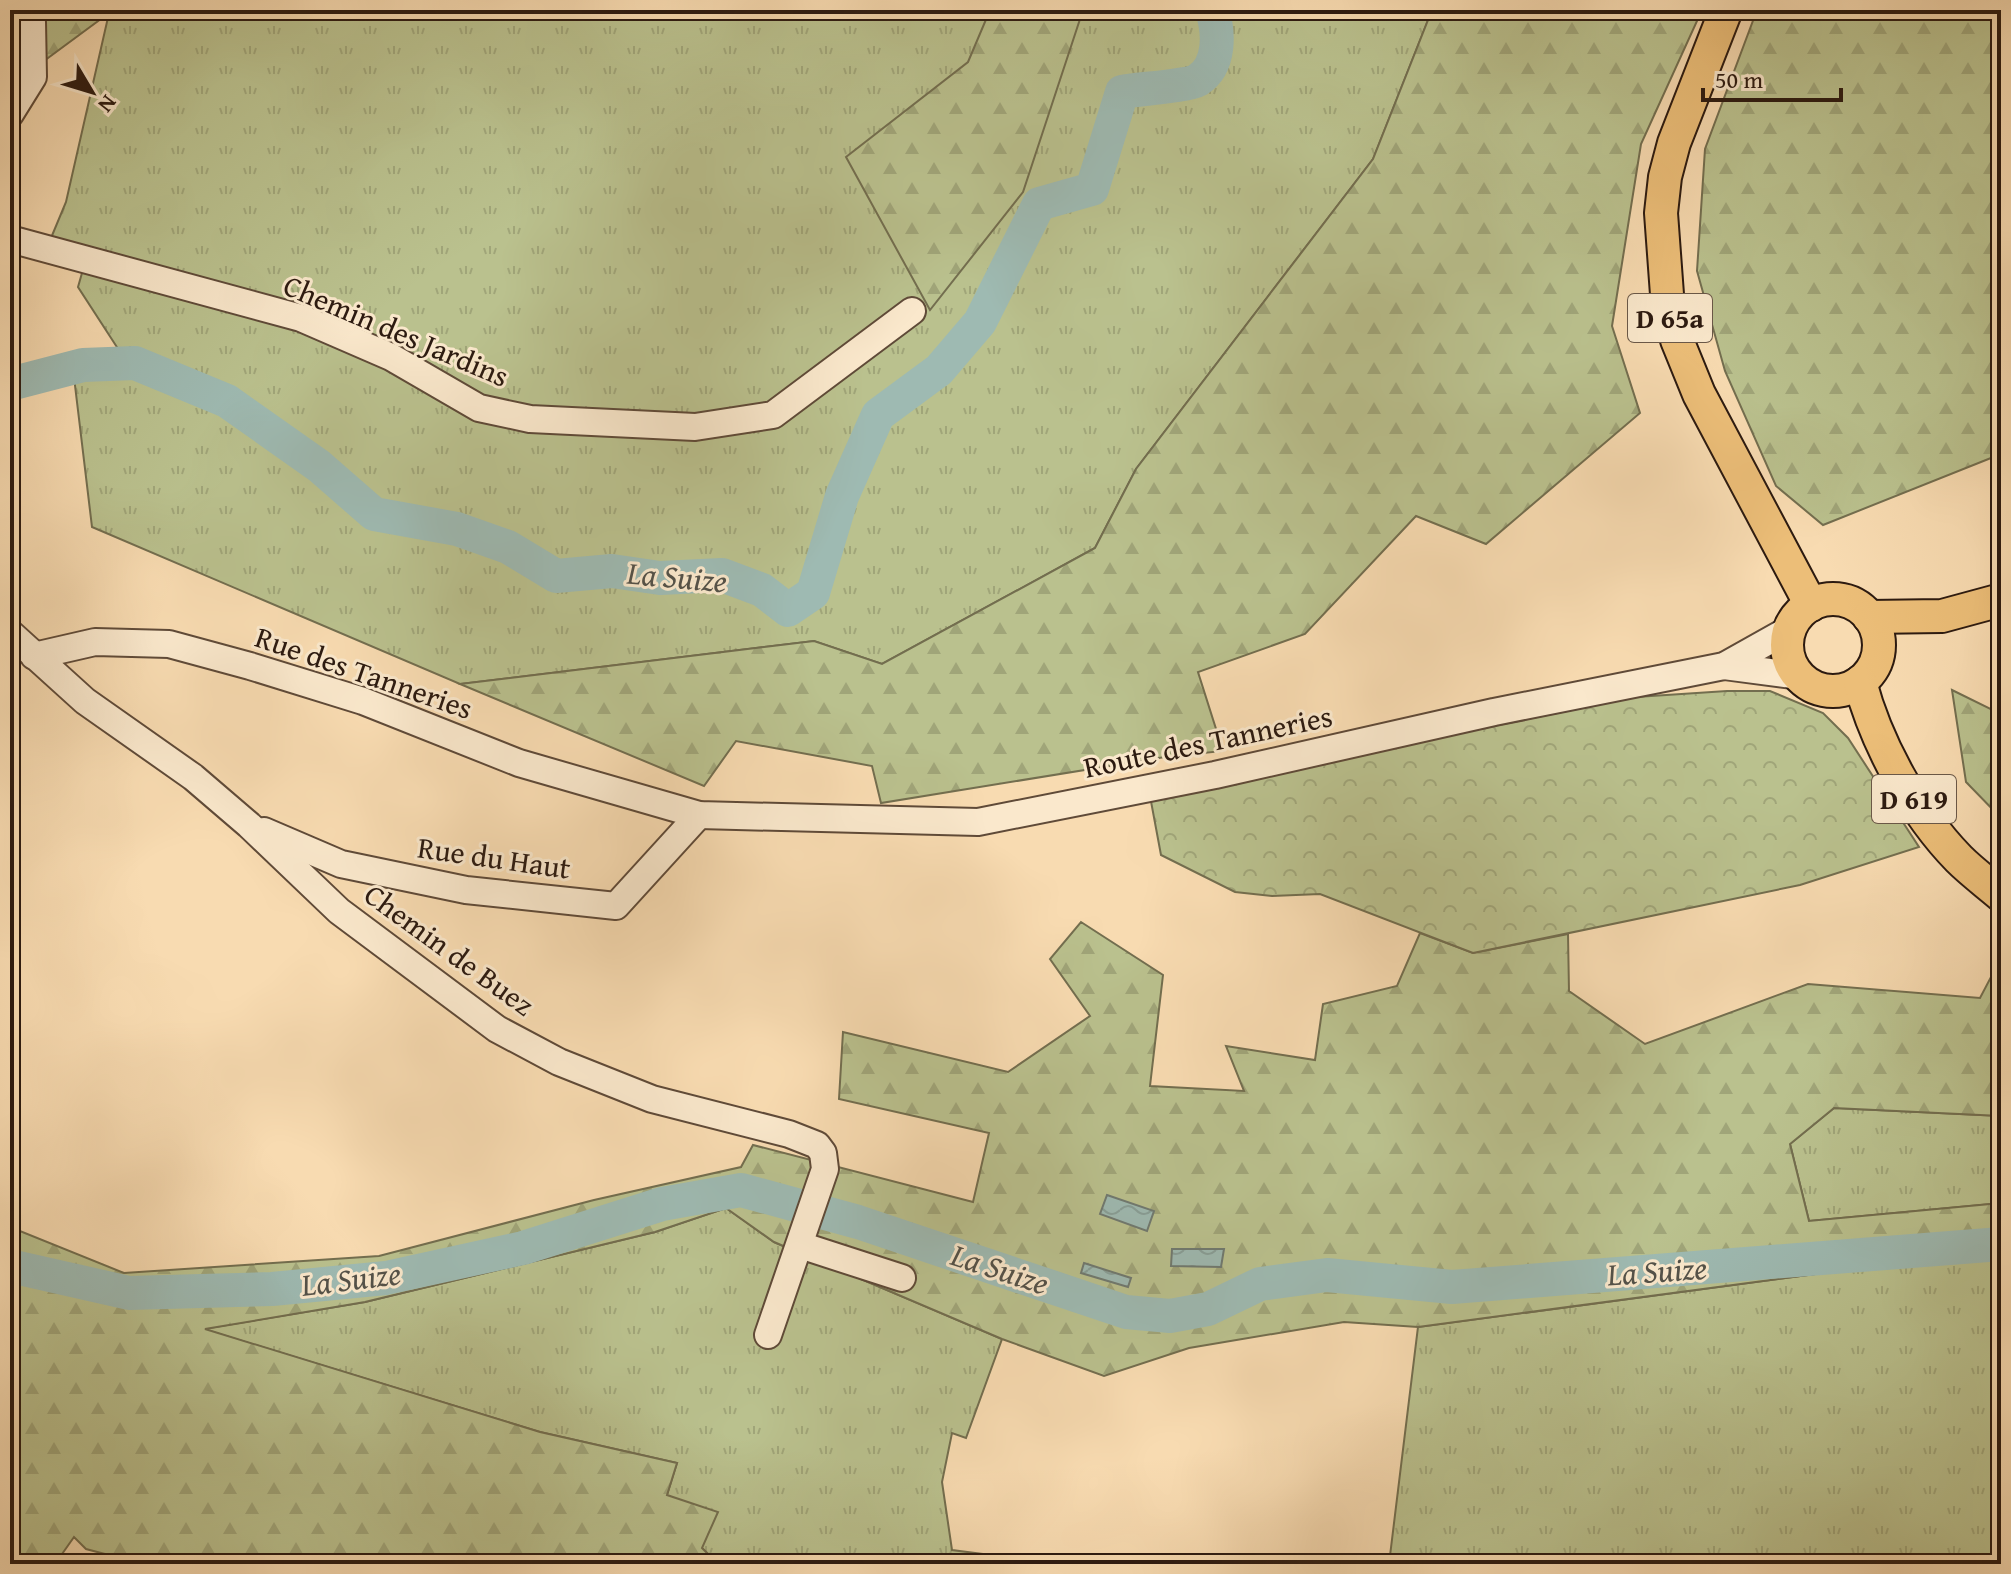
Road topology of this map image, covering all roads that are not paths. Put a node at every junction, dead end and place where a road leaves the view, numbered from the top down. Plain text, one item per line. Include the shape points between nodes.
1 (27, 10) edge
2 (1726, 10) edge
3 (10, 114) edge
4 (10, 239) edge
5 (912, 311) dead end
6 (2001, 600) edge
7 (1811, 605) junction
8 (1942, 616) junction
9 (1869, 617) junction
10 (1790, 629) junction
11 (10, 633) edge
12 (34, 656) junction
13 (1724, 666) junction
14 (1868, 671) junction
15 (1800, 676) junction
16 (699, 815) junction
17 (249, 825) junction
18 (2001, 895) edge
19 (804, 1234) junction
20 (902, 1278) dead end
21 (768, 1335) dead end

1 - 3 street via 33,77
2 - 7 main road, D 65a via 1665,177 1661,213 1668,308 1699,394
4 - 5 street, Chemin des Jardins via 301,318 391,357 479,408 530,419 695,427 773,415
6 - 8 main road
7 - 9 main road via 1838,599
7 - 10 main road
8 - 9 main road
8 - 14 main road
9 - 14 main road via 1878,634
10 - 13 street, Route des Tanneries
10 - 15 main road via 1788,654
11 - 12 street
12 - 16 street, Rue des Tanneries via 95,642 169,644 363,701 519,763
12 - 17 street, Chemin de Buez
13 - 15 street, Route des Tanneries
13 - 16 street, Route des Tanneries via 978,822
14 - 15 main road via 1848,688 1822,689
14 - 18 main road, D 619 via 1868,710 1890,760 1958,858
16 - 17 street, Rue du Haut via 616,906 466,890 341,864
17 - 19 street, Chemin de Buez via 339,911 497,1029 559,1062 652,1099 817,1145 825,1160
19 - 20 street
19 - 21 street, Chemin de Buez

